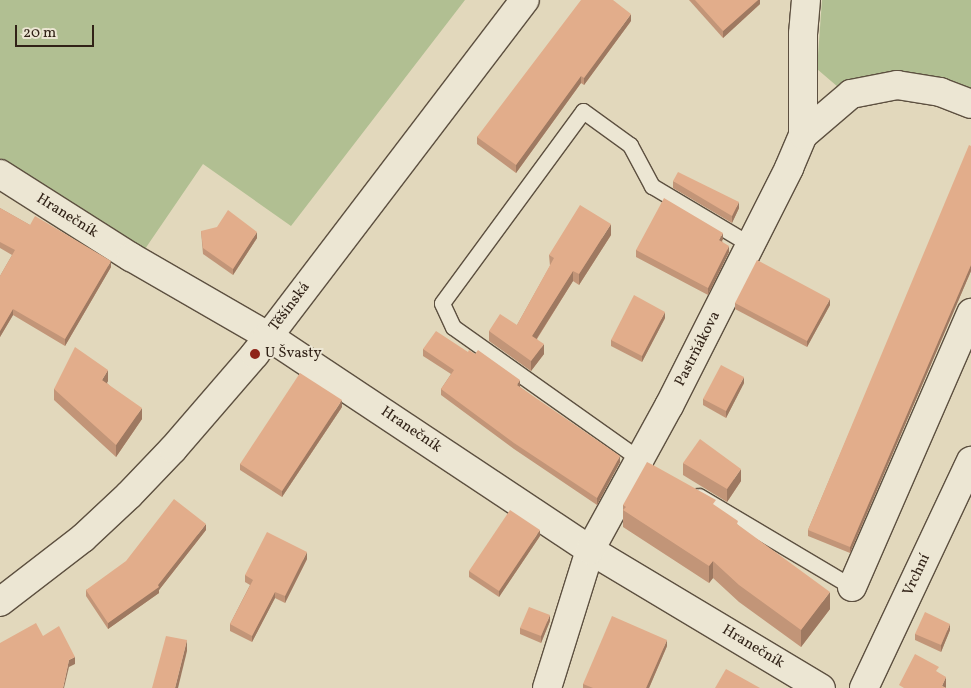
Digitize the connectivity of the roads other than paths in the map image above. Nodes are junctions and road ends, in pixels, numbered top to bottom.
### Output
1 (525, 0) edge
2 (806, 0) edge
3 (971, 104) edge
4 (803, 134) junction
5 (0, 174) edge
6 (751, 245) junction
7 (971, 313) edge
8 (268, 336) junction
9 (971, 461) edge
10 (647, 465) junction
11 (690, 491) edge
12 (590, 550) junction
13 (852, 588) joint
14 (0, 602) edge
15 (547, 688) edge
16 (821, 688) edge
17 (864, 688) edge

1 - 8 street, Těšínská
2 - 4 street, Pastrňákova
3 - 4 street
4 - 6 street, Pastrňákova
5 - 8 street, Hranečník
6 - 10 street, Pastrňákova
6 - 10 lane
7 - 13 street
8 - 12 street, Hranečník
8 - 14 street, Těšínská
9 - 17 street, Vrchní
10 - 12 street, Pastrňákova
11 - 13 lane
12 - 15 street, Pastrňákova
12 - 16 street, Hranečník

